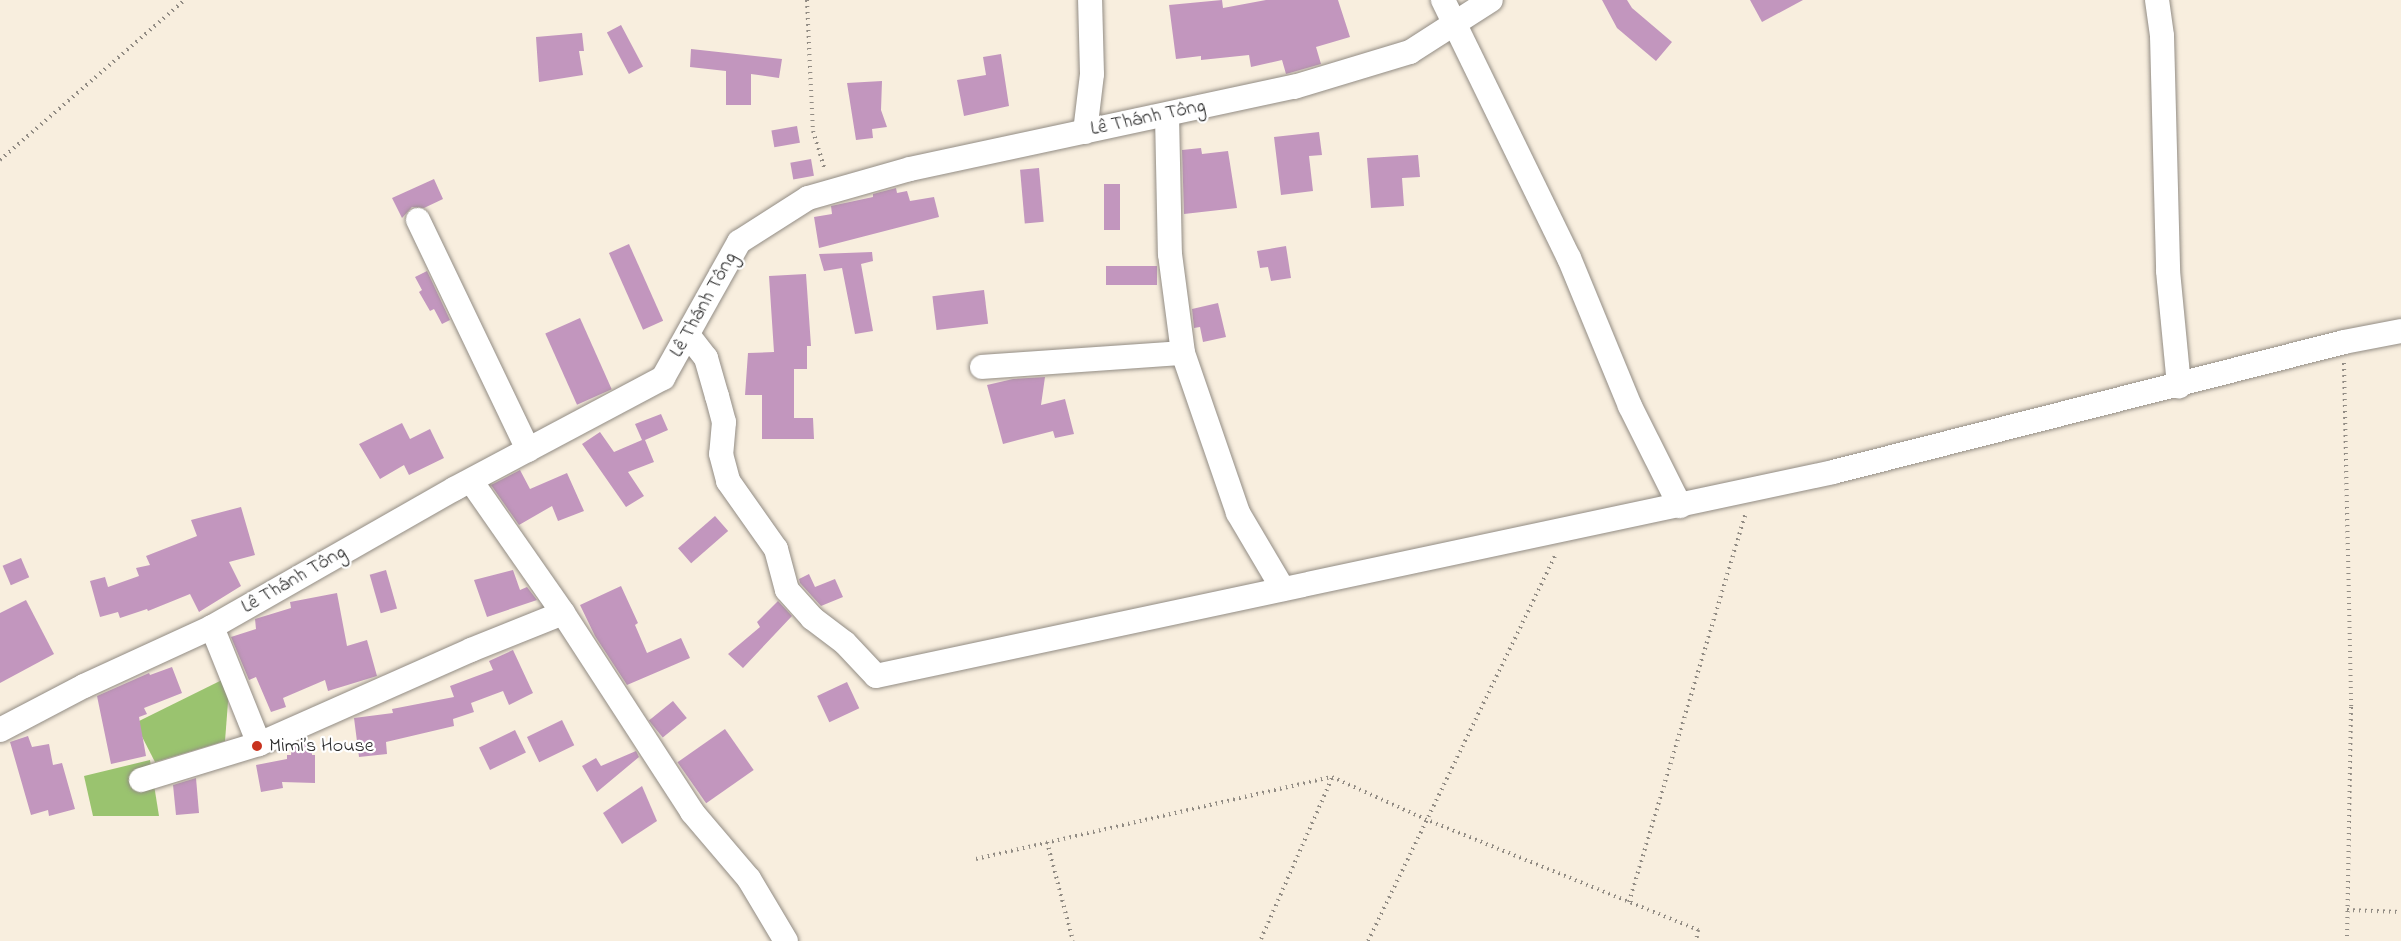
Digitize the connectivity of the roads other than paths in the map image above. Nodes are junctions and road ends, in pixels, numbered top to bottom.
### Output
1 (1090, 0) edge
2 (1443, 0) edge
3 (1491, 0) edge
4 (2157, 0) edge
5 (1453, 25) junction
6 (1167, 115) junction
7 (1085, 132) junction
8 (418, 220) dead end
9 (2401, 331) edge
10 (688, 335) junction
11 (1183, 353) junction
12 (982, 367) dead end
13 (2179, 386) junction
14 (528, 450) junction
15 (471, 480) junction
16 (1680, 506) junction
17 (1282, 589) junction
18 (563, 613) junction
19 (212, 627) junction
20 (0, 730) edge
21 (258, 744) junction
22 (141, 780) dead end
23 (786, 941) edge

1 - 7 street
2 - 5 street
3 - 5 street, Lê Thánh Tông
4 - 13 street
5 - 6 street, Lê Thánh Tông
5 - 16 street
6 - 7 street, Lê Thánh Tông
6 - 11 street
7 - 10 street, Lê Thánh Tông
8 - 14 street
9 - 13 street
10 - 14 street, Lê Thánh Tông
10 - 17 street
11 - 12 street
11 - 17 street
13 - 16 street
14 - 15 street, Lê Thánh Tông
15 - 18 street
15 - 19 street, Lê Thánh Tông
16 - 17 street
18 - 21 street
18 - 23 street
19 - 20 street, Lê Thánh Tông
19 - 21 street
21 - 22 street

